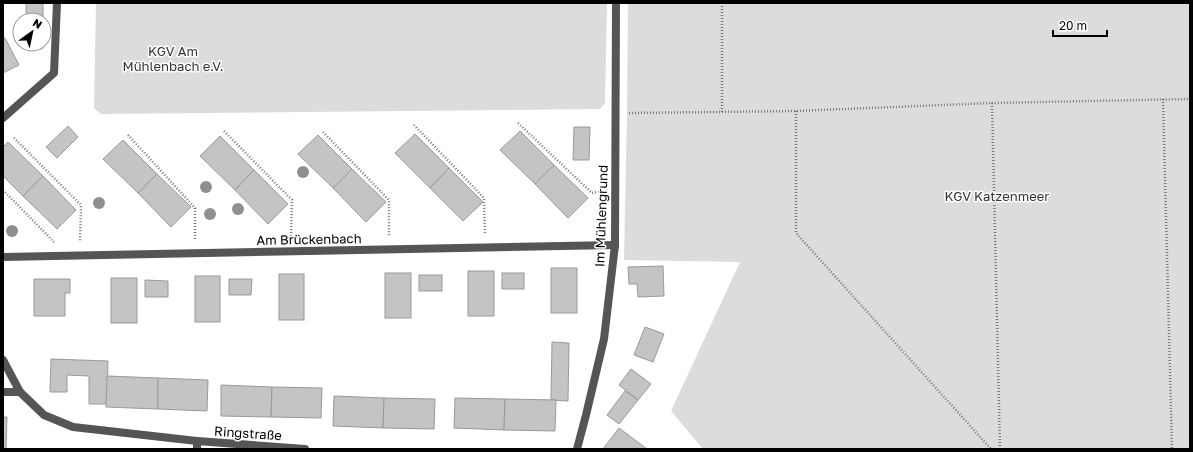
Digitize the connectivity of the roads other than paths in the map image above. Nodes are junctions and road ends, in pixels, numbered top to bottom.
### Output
1 (57, 3) edge
2 (616, 3) edge
3 (3, 118) edge
4 (615, 245) junction
5 (3, 257) edge
6 (3, 360) edge
7 (3, 392) edge
8 (20, 392) junction
9 (197, 445) edge
10 (305, 449) edge
11 (576, 449) edge

1 - 3 street
2 - 4 street, Im Mühlengrund
4 - 5 street, Am Brückenbach
4 - 11 street, Im Mühlengrund
6 - 8 street
7 - 8 street
8 - 9 street
9 - 10 street, Ringstraße

